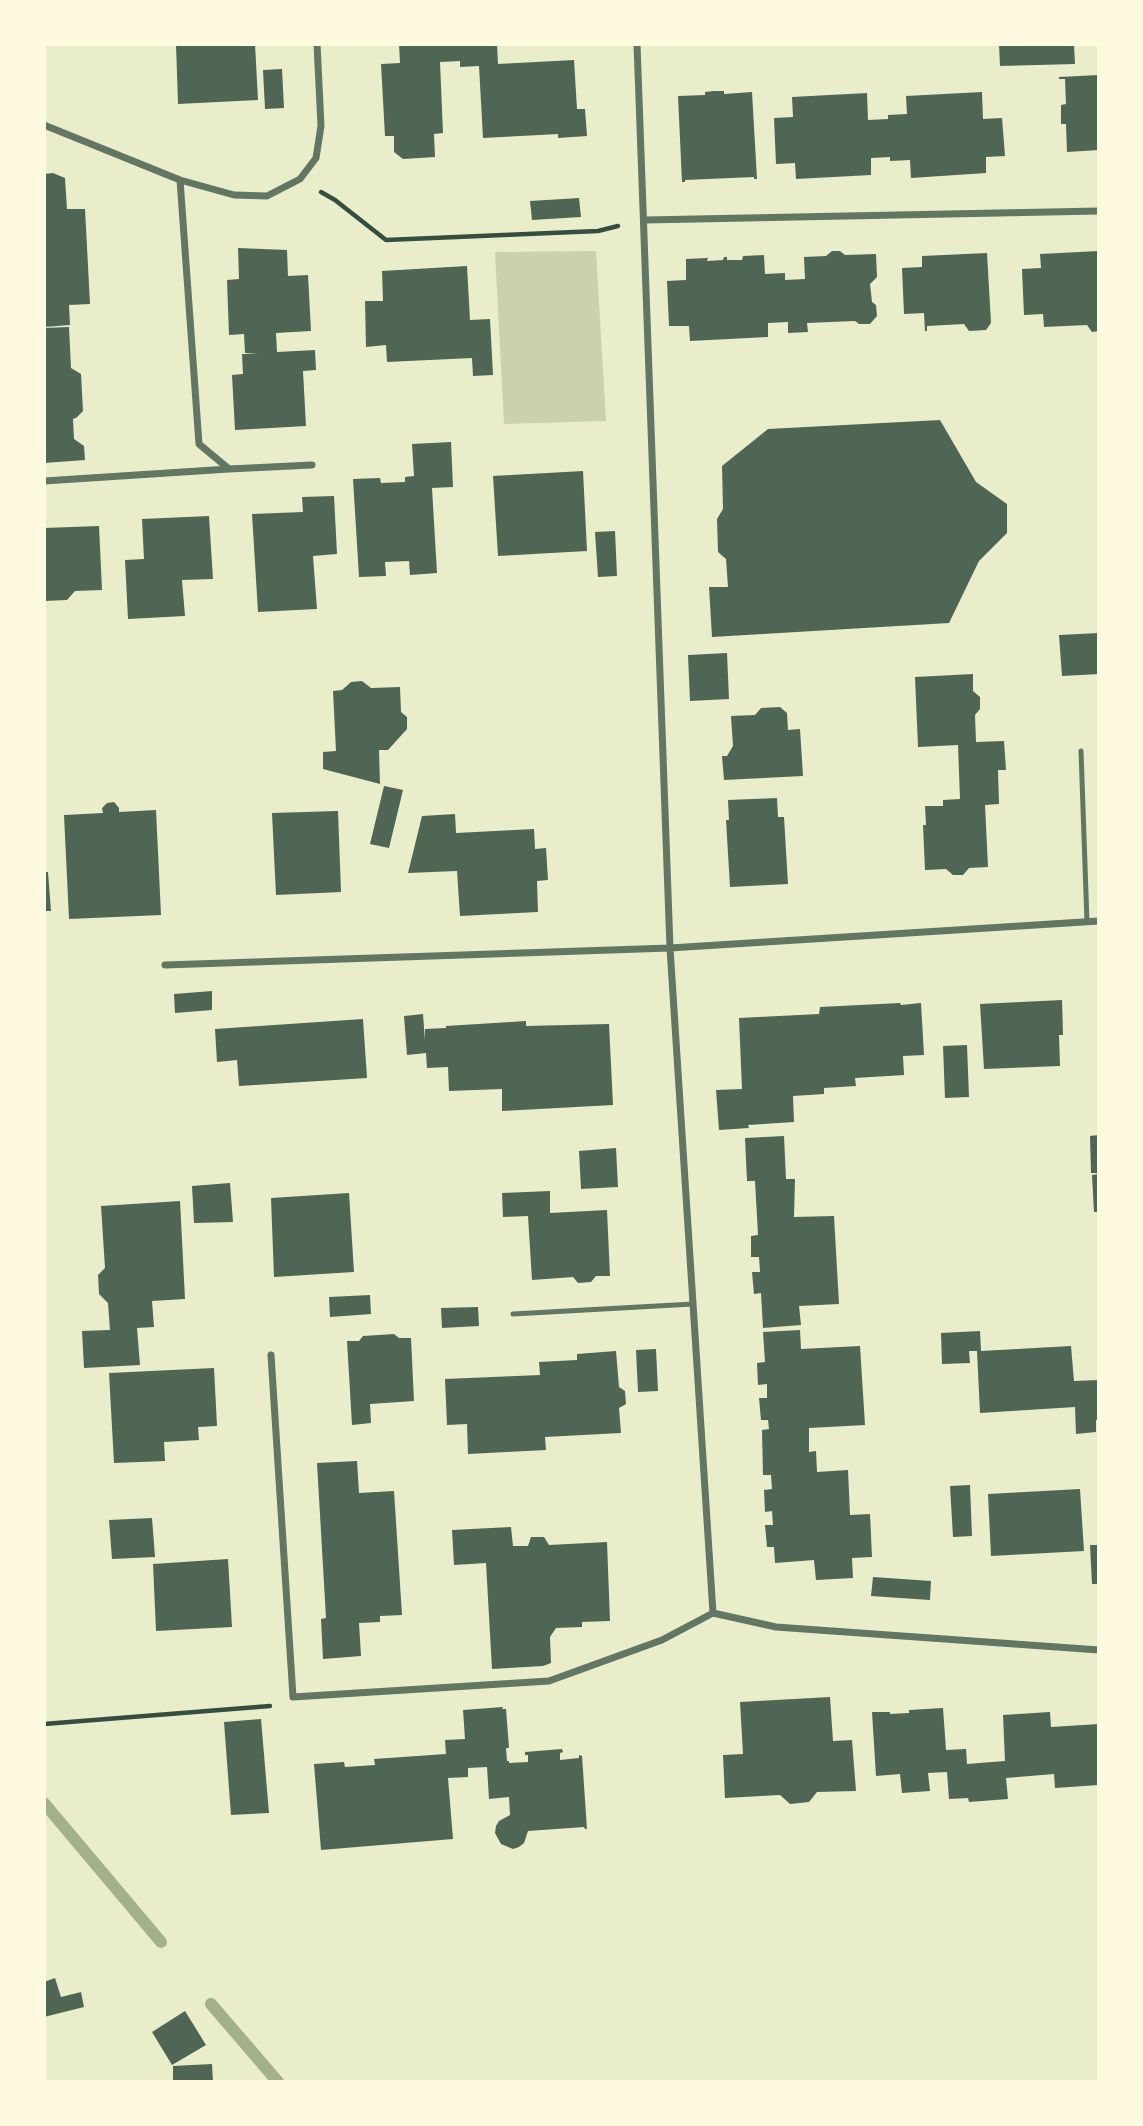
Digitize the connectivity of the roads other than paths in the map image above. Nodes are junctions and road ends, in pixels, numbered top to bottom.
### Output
1 (317, 44) edge
2 (637, 44) edge
3 (44, 125) edge
4 (180, 180) junction
5 (1099, 211) edge
6 (645, 220) junction
7 (312, 465) dead end
8 (229, 469) junction
9 (44, 481) edge
10 (1081, 751) dead end
11 (1099, 921) edge
12 (1087, 922) junction
13 (670, 948) junction
14 (165, 965) dead end
15 (693, 1304) junction
16 (513, 1314) dead end
17 (271, 1355) dead end
18 (713, 1613) junction
19 (1099, 1650) edge

1 - 4 street
2 - 6 street
3 - 4 street
4 - 8 street
5 - 6 street
6 - 13 street
7 - 8 street
8 - 9 street
10 - 12 lane
11 - 12 street
12 - 13 street
13 - 14 street
13 - 15 street
15 - 16 lane
15 - 18 street
17 - 18 street
18 - 19 street

